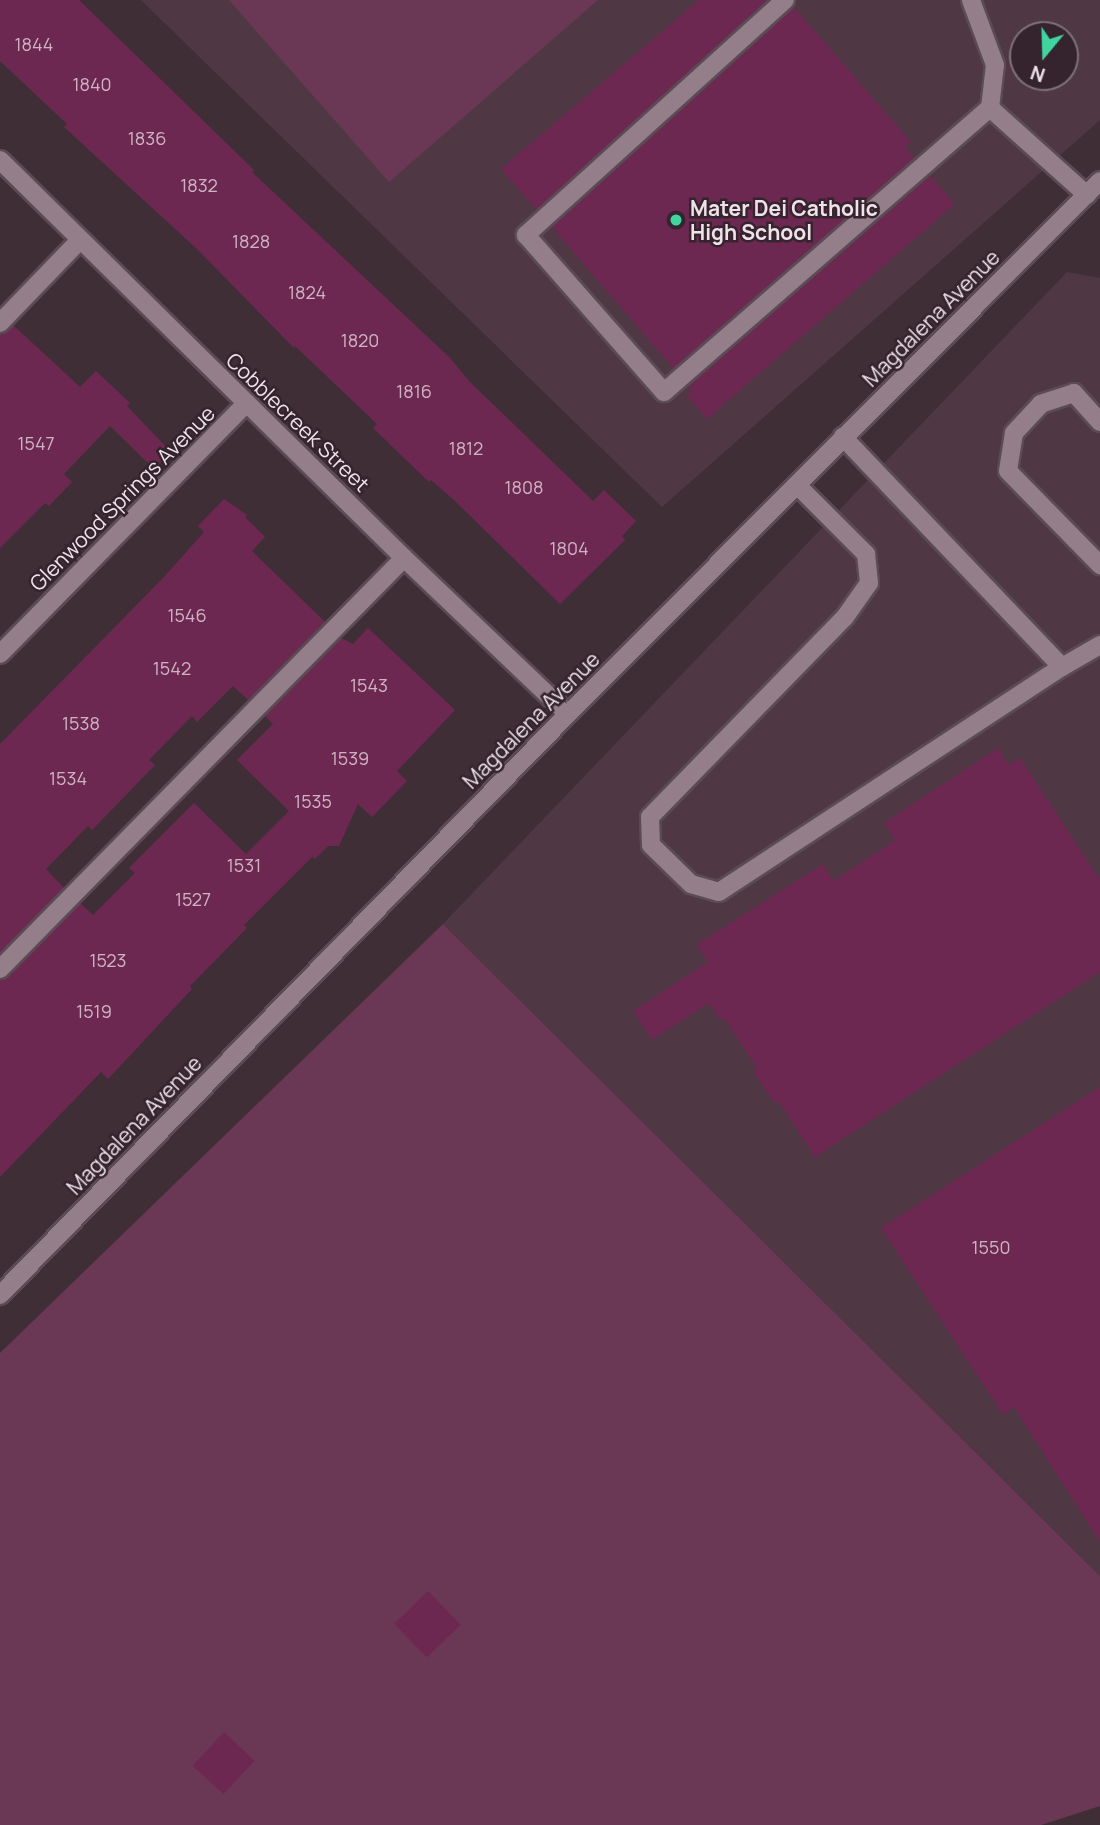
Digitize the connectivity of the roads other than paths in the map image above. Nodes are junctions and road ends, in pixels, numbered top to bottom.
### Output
1 (785, 0) edge
2 (971, 0) edge
3 (990, 108) junction
4 (0, 160) edge
5 (1100, 181) edge
6 (1093, 201) edge
7 (80, 240) junction
8 (0, 323) edge
9 (247, 404) junction
10 (1100, 422) edge
11 (843, 438) junction
12 (797, 485) junction
13 (404, 558) junction
14 (1100, 565) edge
15 (1100, 645) edge
16 (0, 654) edge
17 (1062, 667) junction
18 (568, 713) junction
19 (0, 969) edge
20 (0, 1295) edge

1 - 3 street
2 - 3 street
3 - 6 street
4 - 7 street, Cobblecreek Street
5 - 6 street, Magdalena Avenue
6 - 11 street, Magdalena Avenue
7 - 8 street
7 - 9 street, Cobblecreek Street
9 - 13 street, Cobblecreek Street
9 - 16 street, Glenwood Springs Avenue
10 - 14 street
11 - 12 street, Magdalena Avenue
11 - 17 street
12 - 17 street
12 - 18 street, Magdalena Avenue
13 - 18 street, Cobblecreek Street
13 - 19 street
15 - 17 street
18 - 20 street, Magdalena Avenue

